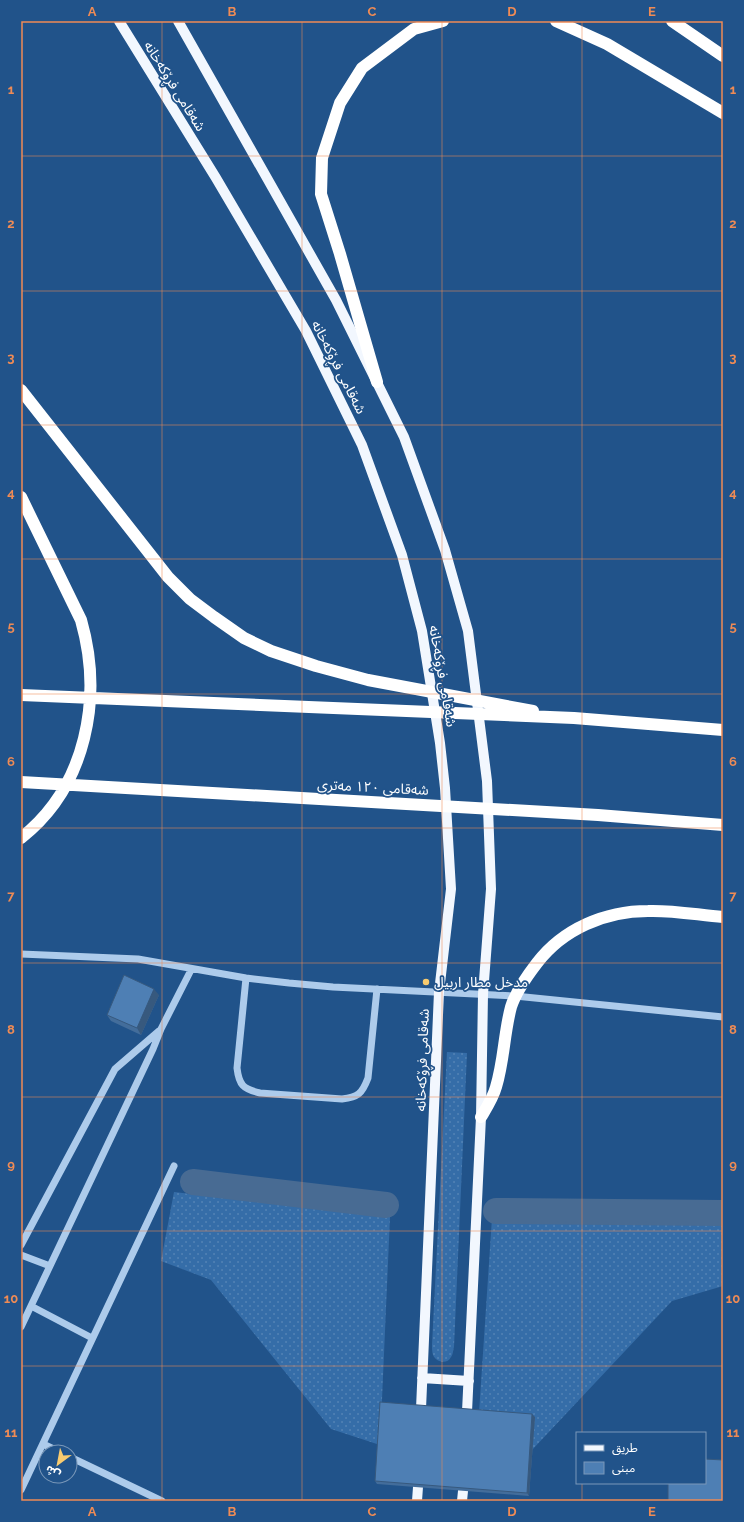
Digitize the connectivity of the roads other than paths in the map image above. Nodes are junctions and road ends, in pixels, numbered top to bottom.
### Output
1 (119, 21) edge
2 (178, 21) edge
3 (443, 21) edge
4 (556, 21) edge
5 (672, 21) edge
6 (723, 56) edge
7 (723, 113) edge
8 (377, 382) junction
9 (21, 390) edge
10 (21, 497) edge
11 (21, 695) edge
12 (574, 718) junction
13 (723, 730) edge
14 (21, 782) edge
15 (723, 825) edge
16 (24, 835) edge
17 (723, 918) edge
18 (21, 954) edge
19 (191, 970) junction
20 (246, 978) junction
21 (377, 989) junction
22 (439, 992) junction
23 (483, 994) junction
24 (515, 996) junction
25 (723, 1016) edge
26 (161, 1029) junction
27 (481, 1117) junction
28 (174, 1166) dead end
29 (21, 1245) edge
30 (21, 1255) edge
31 (50, 1266) junction
32 (31, 1306) junction
33 (21, 1327) edge
34 (92, 1338) junction
35 (422, 1378) junction
36 (469, 1382) junction
37 (421, 1409) edge
38 (467, 1412) edge
39 (43, 1444) edge
40 (38, 1454) edge
41 (78, 1461) edge
42 (418, 1487) edge
43 (21, 1490) edge
44 (162, 1501) edge
45 (417, 1501) edge

1 - 22 main road, شەقامی فڕۆکەخانە
2 - 8 main road, شەقامی فڕۆکەخانە
3 - 8 highway
4 - 7 highway
5 - 6 highway
8 - 23 main road, شەقامی فڕۆکەخانە
9 - 12 highway
10 - 16 highway
11 - 12 highway
12 - 13 highway
14 - 15 highway, شەقامی ١٢٠ مەتری
17 - 24 highway
18 - 19 street
19 - 20 street
19 - 26 street
20 - 21 street
20 - 21 street
21 - 22 street
22 - 23 street
22 - 35 main road, شەقامی فڕۆکەخانە
23 - 24 street
23 - 27 main road, شەقامی فڕۆکەخانە
24 - 25 street
24 - 27 highway
26 - 29 street
26 - 31 street
27 - 36 main road, شەقامی فڕۆکەخانە
28 - 34 street
30 - 31 street
31 - 32 street
32 - 33 street
32 - 34 street
34 - 39 street
35 - 36 main road
35 - 37 main road, شەقامی فڕۆکەخانە
36 - 38 main road, شەقامی فڕۆکەخانە
40 - 43 street
41 - 44 street
42 - 45 main road

